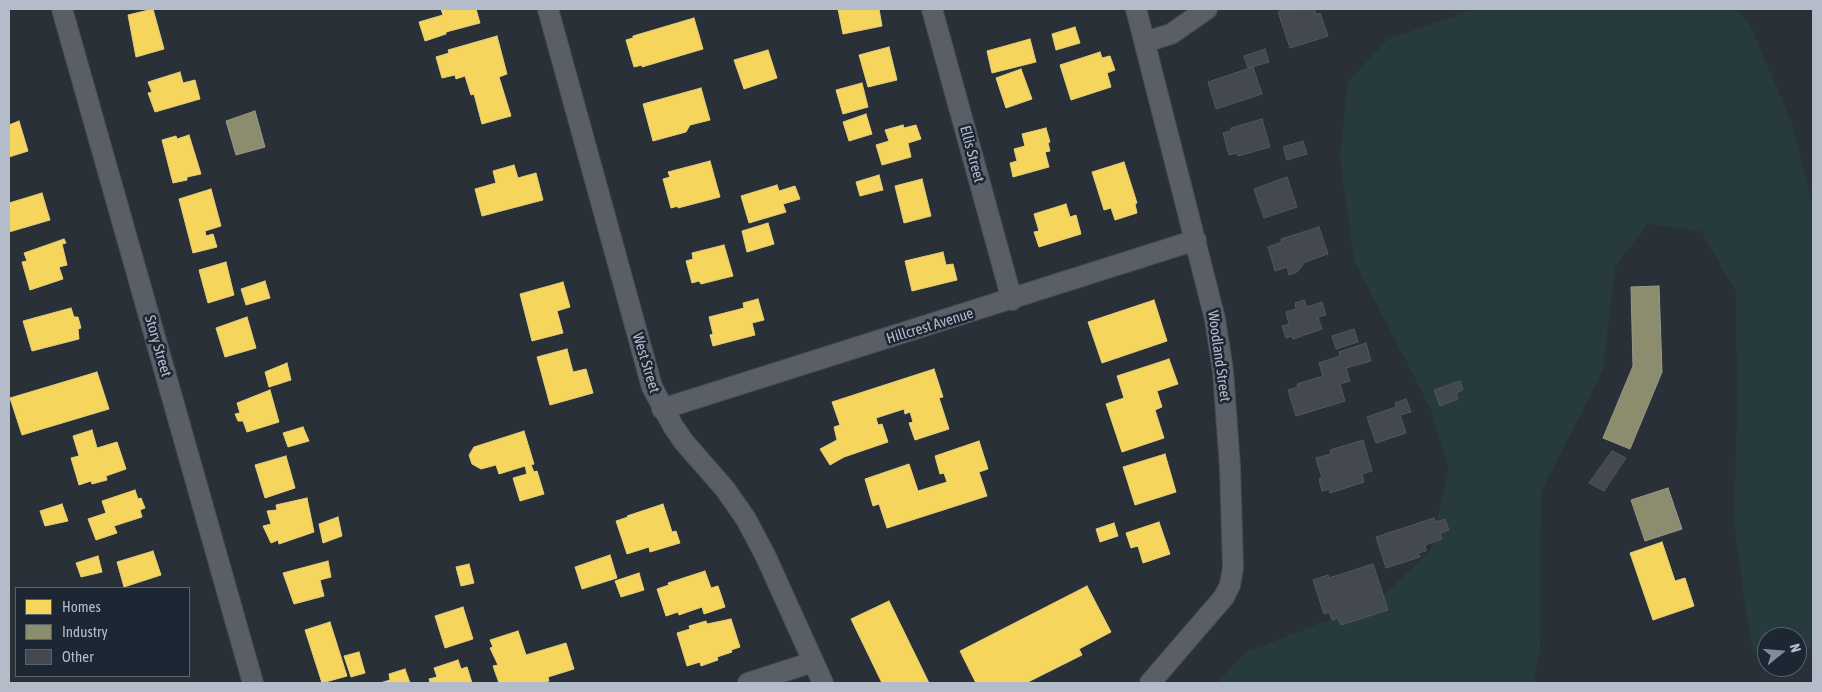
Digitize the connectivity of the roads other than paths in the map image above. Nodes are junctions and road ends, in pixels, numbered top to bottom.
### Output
1 (62, 9) edge
2 (548, 9) edge
3 (932, 9) edge
4 (1136, 9) edge
5 (1207, 9) edge
6 (1145, 42) junction
7 (1196, 240) junction
8 (1012, 300) junction
9 (662, 409) junction
10 (813, 662) junction
11 (253, 683) edge
12 (748, 683) edge
13 (823, 683) edge
14 (1150, 683) edge

1 - 11 street, Story Street
2 - 9 street, West Street
3 - 8 street, Ellis Street
4 - 6 street, Woodland Street
5 - 6 street
6 - 7 street, Woodland Street
7 - 8 street, Hillcrest Avenue
7 - 14 street, Woodland Street
8 - 9 street, Hillcrest Avenue
9 - 10 street, West Street
10 - 12 street
10 - 13 street, West Street

